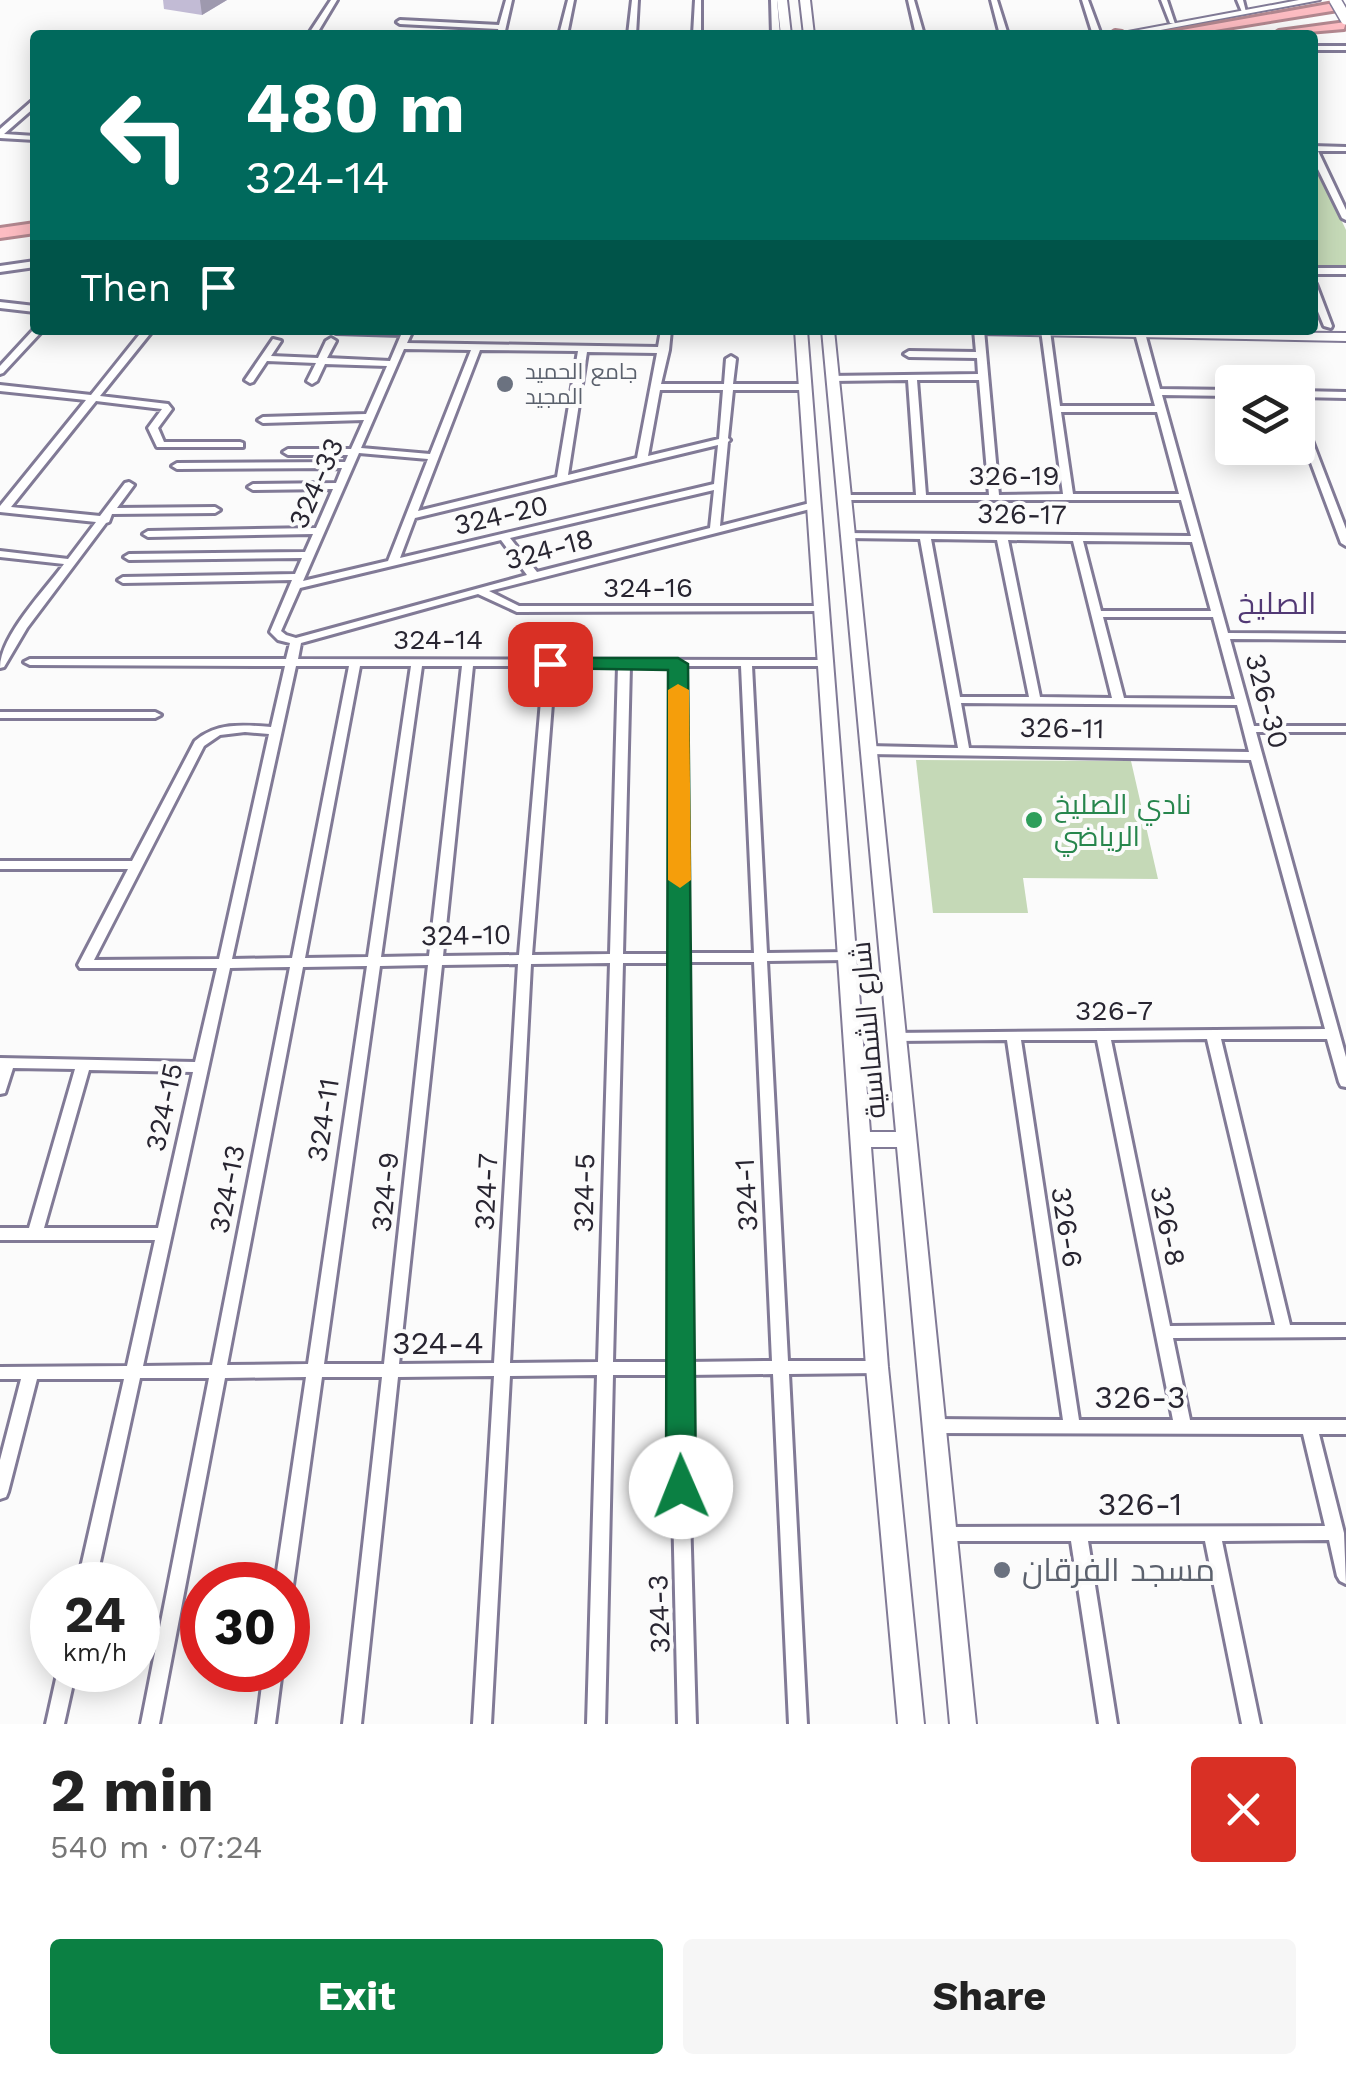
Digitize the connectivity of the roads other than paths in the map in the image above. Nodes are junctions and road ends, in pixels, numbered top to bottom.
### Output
1 (334, 0) edge
2 (510, 0) edge
3 (570, 0) edge
4 (635, 0) edge
5 (698, 0) edge
6 (774, 0) edge
7 (782, 0) edge
8 (794, 0) edge
9 (805, 0) edge
10 (911, 0) edge
11 (994, 0) edge
12 (1085, 0) edge
13 (1164, 0) edge
14 (1314, 0) edge
15 (1242, 6) edge
16 (1341, 10) edge
17 (400, 22) dead end
18 (1173, 24) junction
19 (315, 30) edge
20 (490, 30) edge
21 (501, 30) edge
22 (564, 30) edge
23 (632, 30) edge
24 (697, 30) edge
25 (776, 30) edge
26 (791, 30) edge
27 (808, 30) edge
28 (919, 30) edge
29 (1003, 30) edge
30 (1098, 30) edge
31 (1142, 30) edge
32 (1196, 30) edge
33 (1244, 30) edge
34 (1310, 30) edge
35 (1318, 32) edge
36 (1346, 45) edge
37 (1318, 47) edge
38 (30, 108) edge
39 (0, 135) edge
40 (30, 138) edge
41 (1318, 148) edge
42 (1346, 149) edge
43 (1318, 159) edge
44 (30, 217) edge
45 (1346, 218) edge
46 (0, 221) edge
47 (30, 229) edge
48 (0, 234) edge
49 (30, 265) edge
50 (0, 269) edge
51 (1318, 271) edge
52 (1346, 272) edge
53 (1318, 300) edge
54 (0, 306) edge
55 (30, 308) edge
56 (1318, 326) edge
57 (1328, 326) junction
58 (1346, 326) edge
59 (33, 335) edge
60 (144, 335) edge
61 (406, 335) edge
62 (666, 335) edge
63 (801, 335) edge
64 (828, 335) edge
65 (978, 335) edge
66 (1046, 335) edge
67 (1141, 335) edge
68 (1243, 335) edge
69 (1346, 337) edge
70 (276, 341) dead end
71 (331, 341) dead end
72 (402, 346) junction
73 (477, 347) junction
74 (582, 349) junction
75 (664, 350) junction
76 (909, 354) dead end
77 (980, 355) junction
78 (264, 358) junction
79 (732, 360) dead end
80 (322, 361) junction
81 (394, 364) junction
82 (0, 371) edge
83 (832, 378) junction
84 (912, 378) junction
85 (984, 378) junction
86 (250, 380) dead end
87 (312, 381) dead end
88 (657, 387) junction
89 (806, 387) junction
90 (0, 388) edge
91 (728, 388) junction
92 (1156, 392) junction
93 (1215, 393) edge
94 (1315, 394) edge
95 (1346, 394) edge
96 (94, 398) junction
97 (1160, 408) junction
98 (1056, 409) junction
99 (370, 417) junction
100 (263, 420) dead end
101 (725, 440) junction
102 (240, 445) dead end
103 (355, 451) junction
104 (288, 452) dead end
105 (434, 456) junction
106 (642, 460) junction
107 (1315, 462) edge
108 (349, 464) junction
109 (177, 466) dead end
110 (562, 478) junction
111 (129, 485) dead end
112 (339, 486) junction
113 (718, 486) junction
114 (253, 487) dead end
115 (1184, 496) junction
116 (994, 497) junction
117 (1068, 497) junction
118 (844, 498) junction
119 (922, 498) junction
120 (814, 505) junction
121 (2, 509) edge
122 (215, 510) dead end
123 (108, 515) junction
124 (410, 516) junction
125 (715, 528) junction
126 (320, 530) junction
127 (148, 534) dead end
128 (848, 535) junction
129 (924, 536) junction
130 (1002, 536) junction
131 (504, 537) junction
132 (1078, 537) junction
133 (1196, 538) junction
134 (1346, 543) edge
135 (0, 554) edge
136 (309, 555) junction
137 (129, 557) dead end
138 (71, 562) junction
139 (392, 564) junction
140 (819, 566) junction
141 (850, 567) junction
142 (534, 576) junction
143 (124, 580) dead end
144 (297, 582) junction
145 (480, 590) junction
146 (822, 609) junction
147 (1097, 614) junction
148 (1217, 614) junction
149 (1223, 636) junction
150 (1346, 637) edge
151 (296, 641) junction
152 (30, 662) dead end
153 (826, 663) junction
154 (355, 664) junction
155 (416, 664) junction
156 (468, 664) junction
157 (550, 664) junction
158 (624, 664) junction
159 (678, 664) junction
160 (746, 664) junction
161 (0, 665) edge
162 (291, 665) junction
163 (954, 700) junction
164 (1035, 701) junction
165 (1119, 702) junction
166 (1241, 702) junction
167 (0, 715) edge
168 (155, 715) dead end
169 (1248, 729) junction
170 (1346, 729) edge
171 (276, 731) junction
172 (868, 750) junction
173 (964, 751) junction
174 (1256, 756) junction
175 (137, 864) junction
176 (0, 865) edge
177 (847, 956) junction
178 (760, 957) junction
179 (615, 958) junction
180 (680, 958) junction
181 (525, 960) junction
182 (434, 961) junction
183 (297, 962) junction
184 (374, 962) junction
185 (224, 964) junction
186 (1213, 1034) junction
187 (1332, 1034) junction
188 (1103, 1035) junction
189 (896, 1036) junction
190 (1013, 1036) junction
191 (4, 1064) edge
192 (83, 1066) junction
193 (201, 1067) junction
194 (1346, 1082) edge
195 (0, 1088) edge
196 (906, 1139) junction
197 (861, 1140) junction
198 (0, 1234) edge
199 (36, 1234) junction
200 (164, 1234) junction
201 (1346, 1331) edge
202 (1164, 1332) junction
203 (1284, 1332) junction
204 (877, 1367) junction
205 (678, 1368) junction
206 (779, 1368) junction
207 (605, 1369) junction
208 (501, 1370) junction
209 (312, 1371) junction
210 (392, 1371) junction
211 (134, 1372) junction
212 (216, 1372) junction
213 (0, 1373) edge
214 (30, 1373) junction
215 (934, 1426) junction
216 (1072, 1426) junction
217 (1184, 1427) junction
218 (1309, 1427) junction
219 (1346, 1427) edge
220 (0, 1492) edge
221 (944, 1534) junction
222 (1078, 1534) junction
223 (1212, 1534) junction
224 (1336, 1534) junction
225 (91, 1562) edge
226 (287, 1562) edge
227 (1346, 1576) edge
228 (62, 1692) edge
229 (270, 1692) edge
230 (55, 1724) edge
231 (150, 1724) edge
232 (266, 1724) edge
233 (352, 1724) edge
234 (482, 1724) edge
235 (596, 1724) edge
236 (687, 1724) edge
237 (798, 1724) edge
238 (911, 1724) edge
239 (963, 1724) edge
240 (1108, 1724) edge
241 (1251, 1724) edge

1 - 19 street
2 - 21 street
3 - 22 street
4 - 23 street
5 - 24 street
6 - 25 street
7 - 26 street
8 - 26 street
9 - 27 street
10 - 28 street
11 - 29 street
12 - 30 street
13 - 18 street
14 - 15 street
15 - 18 street
16 - 32 highway
16 - 33 highway
16 - 34 highway
17 - 20 street
18 - 31 street
35 - 36 highway
36 - 37 street
38 - 39 street
39 - 40 street
41 - 42 street
43 - 45 street
44 - 46 highway
47 - 48 highway
49 - 50 street
51 - 52 street
53 - 57 street
54 - 55 street
56 - 57 street
57 - 58 street
59 - 82 street
60 - 96 street
61 - 72 street, 324-33
62 - 75 street
63 - 89 street, شارع الشماسية
64 - 83 street, شارع الشماسية
65 - 77 street
66 - 98 street
67 - 92 street, 326-30
68 - 69 street
70 - 78 street
71 - 80 street
72 - 73 street
72 - 81 street, 324-33
73 - 74 street
73 - 105 street
74 - 75 street
74 - 110 street
75 - 88 street
76 - 77 street
77 - 85 street
78 - 80 street
78 - 86 street
79 - 91 street
80 - 81 street
80 - 87 street
81 - 99 street, 324-33
83 - 84 street
83 - 118 street, شارع الشماسية
84 - 85 street
84 - 119 street
85 - 116 street
88 - 91 street
88 - 106 street
89 - 91 street
89 - 120 street, شارع الشماسية
90 - 96 street
91 - 101 street
92 - 93 street
92 - 97 street, 326-30
94 - 95 street
96 - 102 street
96 - 121 street
97 - 98 street
97 - 115 street, 326-30
98 - 117 street
99 - 100 street
99 - 103 street, 324-33
101 - 106 street
101 - 113 street
103 - 104 street
103 - 105 street
103 - 108 street, 324-33
105 - 124 street
106 - 110 street
107 - 134 street
108 - 109 street
108 - 112 street, 324-33
110 - 124 street
111 - 123 street
112 - 114 street
112 - 126 street, 324-33
113 - 125 street
113 - 131 street, 324-20
115 - 117 street, 326-19
115 - 133 street, 326-30
116 - 117 street, 326-19
116 - 119 street, 326-19
118 - 119 street, 326-19
118 - 128 street, شارع الشماسية
120 - 125 street, 324-18
120 - 140 street, شارع الشماسية
121 - 123 street
122 - 123 street
123 - 138 street
124 - 139 street
125 - 142 street, 324-18
126 - 127 street
126 - 136 street, 324-33
128 - 129 street, 326-17
128 - 141 street, شارع الشماسية
129 - 130 street, 326-17
129 - 163 street
130 - 132 street, 326-17
130 - 164 street
131 - 139 street, 324-20
131 - 142 street
132 - 133 street, 326-17
132 - 147 street
133 - 148 street, 326-30
135 - 138 street
136 - 137 street
136 - 144 street, 324-33
138 - 161 street
139 - 144 street, 324-20
140 - 141 street
140 - 146 street, شارع الشماسية
141 - 172 street, شارع الشماسية
142 - 145 street, 324-18
143 - 144 street, 324-20
144 - 151 street, 324-33
145 - 146 street, 324-16
145 - 151 street, 324-18
146 - 153 street, شارع الشماسية
147 - 148 street
147 - 165 street
148 - 149 street, 326-30
149 - 150 street
149 - 166 street, 326-30
151 - 162 street, 324-15
152 - 162 street, 324-14
153 - 160 street, 324-14
153 - 177 street, شارع الشماسية
154 - 155 street, 324-14
154 - 162 street, 324-14
154 - 183 street, 324-13
155 - 156 street, 324-14
155 - 184 street, 324-11
156 - 157 street, 324-14
156 - 182 street, 324-9
157 - 158 street, 324-14
157 - 181 street, 324-7
158 - 159 street, 324-14
158 - 179 street, 324-5
159 - 160 street, 324-14
159 - 180 street, 324-3
160 - 178 street, 324-1
162 - 171 street, 324-15
163 - 164 street
163 - 173 street
164 - 165 street
165 - 166 street
166 - 169 street, 326-30
167 - 168 street
169 - 170 street
169 - 174 street, 326-30
171 - 175 street
171 - 185 street, 324-15
172 - 173 street, 326-11
172 - 189 street, شارع الشماسية
173 - 174 street, 326-11
174 - 187 street, 326-30
175 - 176 street
175 - 185 street, 324-10
177 - 178 street, 324-10
177 - 197 street, شارع الشماسية
178 - 180 street, 324-10
178 - 206 street, 324-1
179 - 180 street, 324-10
179 - 181 street, 324-10
179 - 207 street, 324-5
180 - 205 street, 324-3
181 - 182 street, 324-10
181 - 208 street, 324-7
182 - 184 street, 324-10
182 - 210 street, 324-9
183 - 184 street, 324-10
183 - 185 street, 324-10
183 - 212 street, 324-13
184 - 209 street, 324-11
185 - 193 street, 324-15
186 - 187 street, 326-7
186 - 188 street, 326-7
186 - 203 street
187 - 194 street, 326-30
188 - 190 street, 326-7
188 - 202 street, 326-8
189 - 190 street, 326-7
189 - 196 street, شارع الشماسية
190 - 216 street, 326-6
191 - 192 street
191 - 195 street
192 - 193 street
192 - 199 street
193 - 200 street, 324-15
196 - 197 street
196 - 215 street, شارع الشماسية
197 - 204 street, شارع الشماسية
198 - 199 street
199 - 200 street
200 - 211 street, 324-15
201 - 203 street
202 - 203 street
202 - 217 street, 326-8
204 - 206 street, 324-4
204 - 238 street, شارع الشماسية
205 - 206 street, 324-4
205 - 207 street, 324-4
205 - 236 street, 324-3
206 - 237 street, 324-1
207 - 208 street, 324-4
207 - 235 street, 324-5
208 - 210 street, 324-4
208 - 234 street, 324-7
209 - 210 street, 324-4
209 - 212 street, 324-4
209 - 226 street, 324-11
210 - 233 street, 324-9
211 - 212 street, 324-4
211 - 214 street, 324-4
211 - 225 street, 324-15
212 - 231 street, 324-13
213 - 214 street, 324-4
214 - 220 street
215 - 216 street, 326-3
215 - 221 street, شارع الشماسية
216 - 217 street, 326-3
217 - 218 street, 326-3
218 - 219 street, 326-3
218 - 224 street
221 - 222 street, 326-1
221 - 239 street, شارع الشماسية
222 - 223 street, 326-1
222 - 240 street
223 - 224 street, 326-1
223 - 241 street
224 - 227 street
228 - 230 street
229 - 232 street

